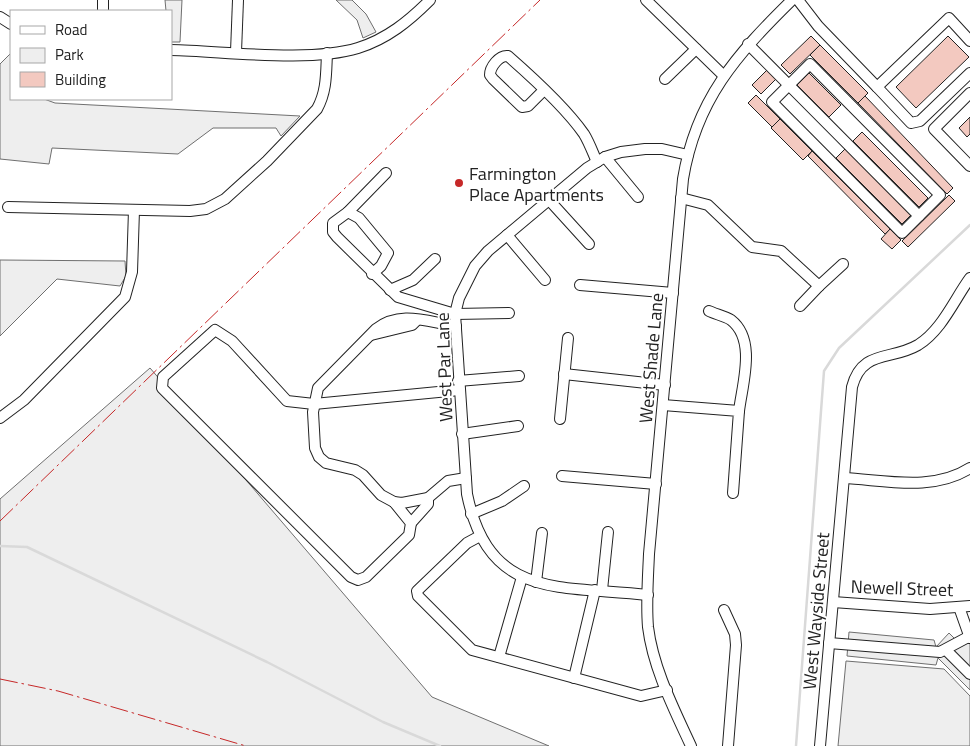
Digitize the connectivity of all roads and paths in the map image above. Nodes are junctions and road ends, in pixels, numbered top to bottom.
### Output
1 (238, 0) edge
2 (430, 0) edge
3 (646, 0) edge
4 (792, 0) edge
5 (798, 0) edge
6 (970, 41) edge
7 (748, 44) junction
8 (696, 49) junction
9 (172, 50) edge
10 (236, 52) junction
11 (327, 53) junction
12 (970, 73) edge
13 (723, 75) junction
14 (665, 79) dead end
15 (789, 85) junction
16 (877, 87) junction
17 (543, 91) junction
18 (970, 93) edge
19 (688, 155) junction
20 (601, 159) junction
21 (970, 166) edge
22 (386, 173) dead end
23 (638, 197) dead end
24 (681, 198) junction
25 (549, 200) junction
26 (8, 207) dead end
27 (134, 210) junction
28 (348, 212) junction
29 (919, 216) junction
30 (507, 235) junction
31 (589, 244) dead end
32 (435, 259) dead end
33 (843, 264) dead end
34 (372, 274) junction
35 (970, 278) edge
36 (545, 280) dead end
37 (580, 285) dead end
38 (819, 286) junction
39 (390, 290) junction
40 (673, 293) junction
41 (800, 306) dead end
42 (708, 311) dead end
43 (509, 313) dead end
44 (456, 314) junction
45 (456, 326) junction
46 (568, 338) dead end
47 (564, 374) junction
48 (519, 376) dead end
49 (665, 385) junction
50 (459, 386) junction
51 (314, 404) junction
52 (663, 405) junction
53 (739, 411) junction
54 (0, 418) edge
55 (560, 419) dead end
56 (518, 426) dead end
57 (462, 434) junction
58 (970, 468) edge
59 (562, 476) dead end
60 (466, 478) junction
61 (844, 478) junction
62 (656, 484) junction
63 (524, 486) dead end
64 (733, 493) dead end
65 (428, 498) junction
66 (394, 502) junction
67 (471, 514) junction
68 (411, 523) junction
69 (608, 532) dead end
70 (542, 533) dead end
71 (480, 536) junction
72 (522, 577) junction
73 (536, 582) junction
74 (598, 590) junction
75 (648, 595) junction
76 (833, 602) junction
77 (970, 606) edge
78 (959, 607) junction
79 (724, 610) dead end
80 (969, 637) edge
81 (829, 643) junction
82 (946, 650) junction
83 (498, 658) junction
84 (970, 674) edge
85 (574, 678) junction
86 (668, 690) junction
87 (690, 746) edge
88 (728, 746) edge
89 (820, 746) edge

1 - 10 street
2 - 11 street
3 - 8 street
4 - 7 street, West Shade Lane
5 - 16 street
6 - 16 street
7 - 13 street, West Shade Lane
7 - 15 street
8 - 13 street
8 - 14 street
9 - 10 street
10 - 11 street
11 - 27 street
12 - 16 street
13 - 19 street, West Shade Lane
15 - 29 street
15 - 29 street
15 - 29 street
17 - 17 street
17 - 20 street
18 - 21 street
19 - 20 street, West Par Lane
19 - 24 street, West Shade Lane
20 - 23 street
20 - 25 street, West Par Lane
22 - 28 street
24 - 38 street
24 - 40 street, West Shade Lane
25 - 30 street, West Par Lane
25 - 31 street
26 - 27 street
27 - 54 street
28 - 34 street
28 - 34 street
30 - 36 street
30 - 44 street, West Par Lane
32 - 39 street
33 - 38 street
34 - 39 street
35 - 61 street, West Wayside Street
37 - 40 street
38 - 41 street
39 - 44 street
40 - 49 street, West Shade Lane
42 - 53 street
43 - 44 street
44 - 45 street, West Par Lane
45 - 50 street, West Par Lane
45 - 51 street
46 - 47 street
47 - 49 street
47 - 55 street
48 - 50 street
49 - 52 street, West Shade Lane
50 - 51 street
50 - 57 street, West Par Lane
51 - 66 street
51 - 68 street
52 - 53 street
52 - 62 street, West Shade Lane
53 - 64 street
56 - 57 street
57 - 60 street, West Par Lane
58 - 61 street
59 - 62 street
60 - 65 street
60 - 67 street, West Par Lane
61 - 76 street, West Wayside Street
62 - 75 street, West Shade Lane
63 - 67 street
65 - 66 street
65 - 68 street
66 - 68 street
67 - 71 street, West Par Lane
69 - 74 street
70 - 73 street
71 - 72 street, West Par Lane
71 - 83 street
72 - 73 street, West Par Lane
72 - 83 street
73 - 74 street, West Par Lane
74 - 75 street, West Par Lane
74 - 85 street
75 - 86 street, West Shade Lane
76 - 78 street, Newell Street
76 - 81 street, West Wayside Street
77 - 78 street, Newell Street
78 - 80 street
79 - 88 street
80 - 82 street
81 - 82 street
81 - 89 street, West Wayside Street
82 - 84 street
83 - 85 street
85 - 86 street
86 - 87 street, West Shade Lane

